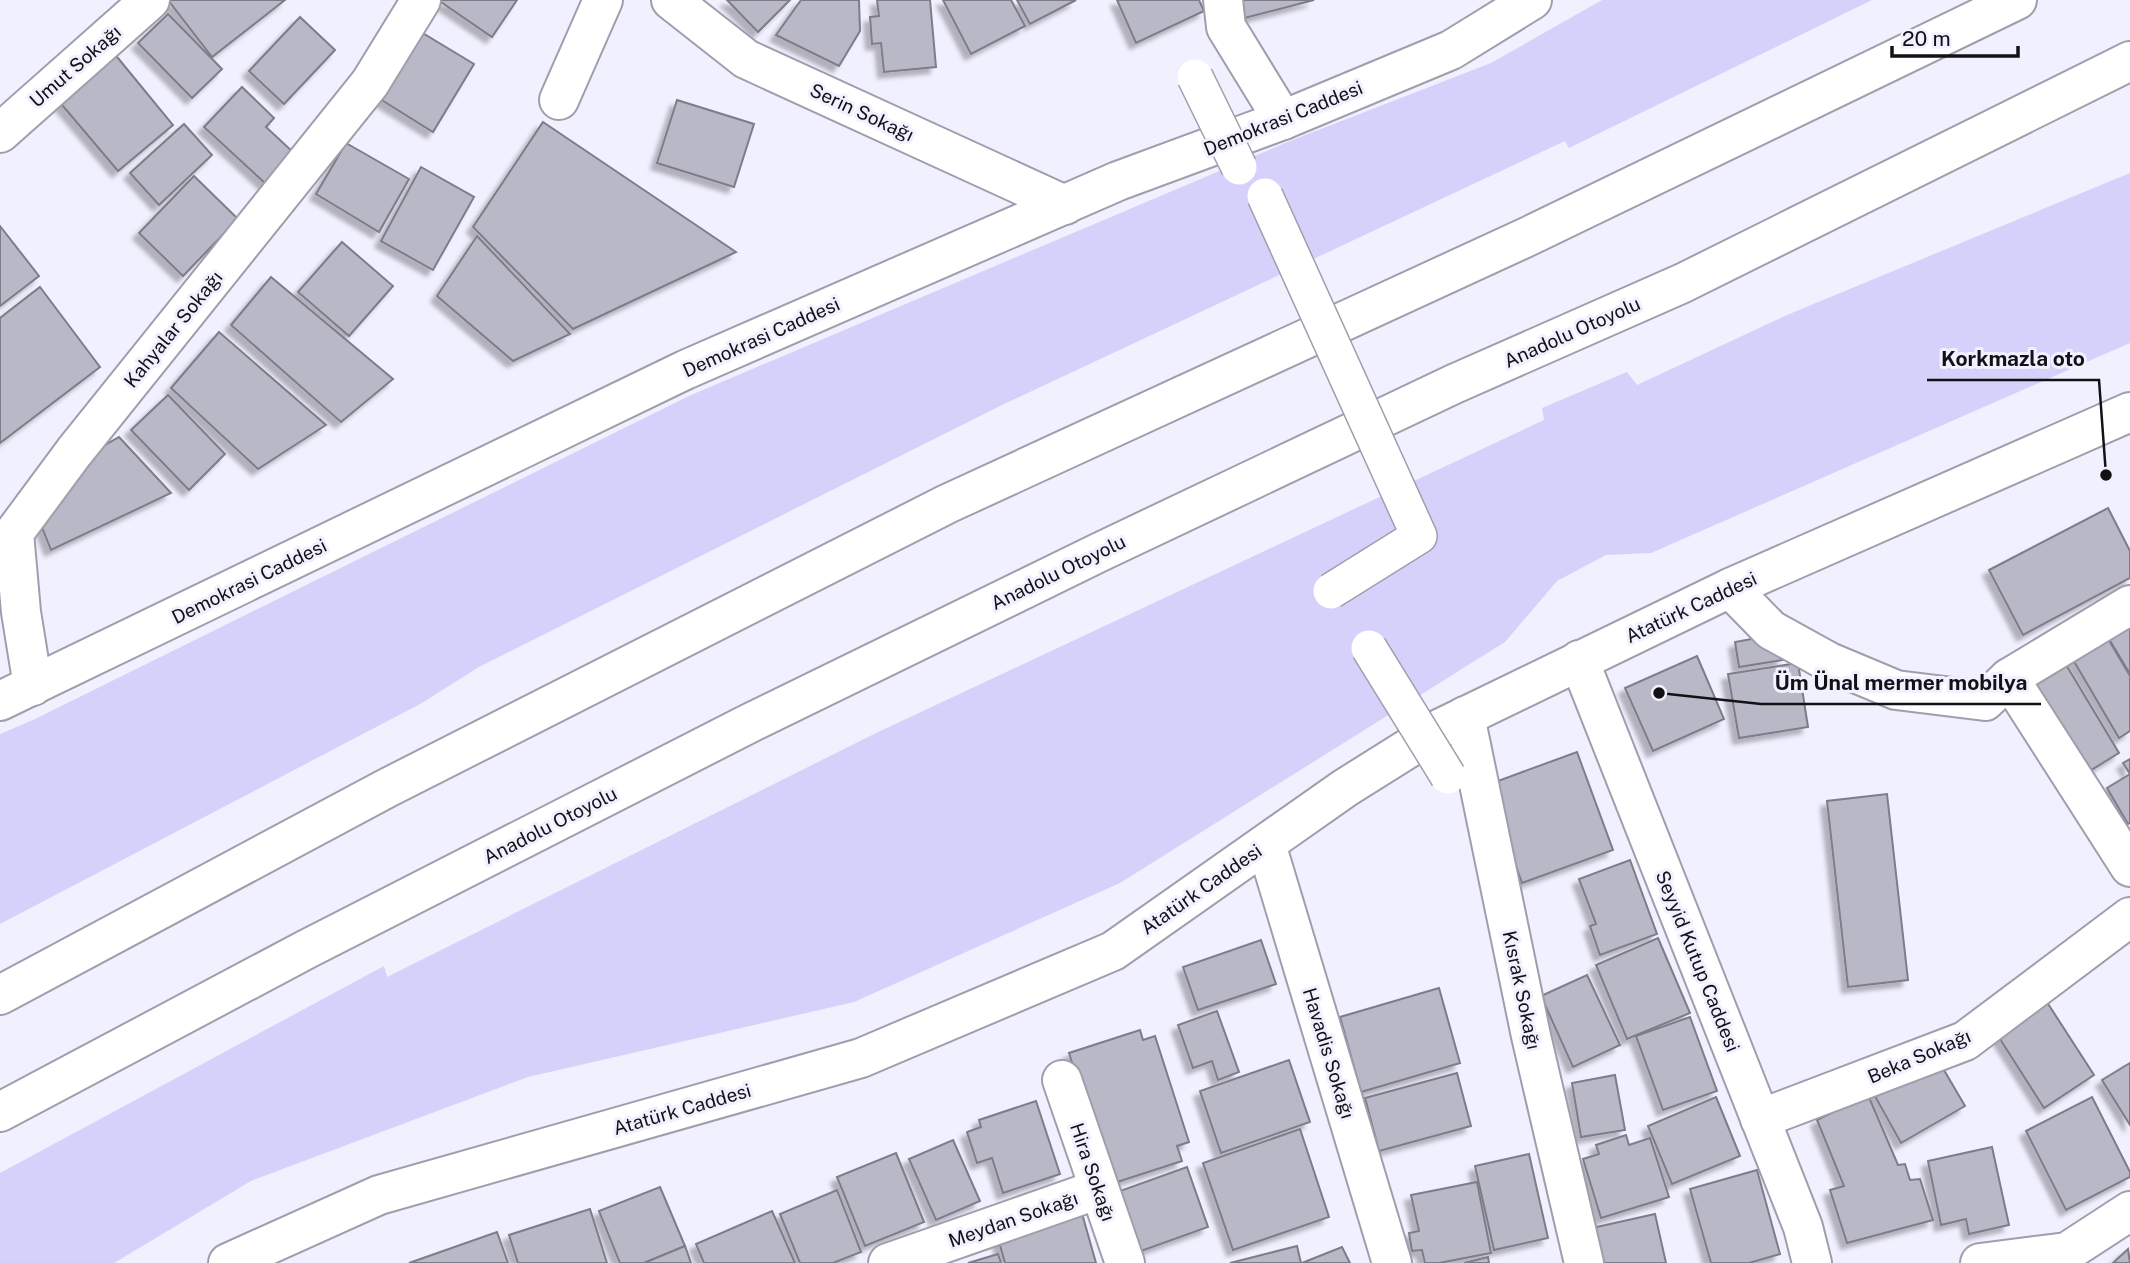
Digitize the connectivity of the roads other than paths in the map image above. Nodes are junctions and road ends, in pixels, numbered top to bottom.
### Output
1 (150, 0) edge
2 (421, 0) edge
3 (603, 0) edge
4 (671, 0) edge
5 (1223, 0) edge
6 (1532, 0) edge
7 (2017, 0) edge
8 (2130, 61) edge
9 (1195, 77) dead end
10 (559, 100) dead end
11 (1283, 121) junction
12 (0, 132) edge
13 (1239, 167) dead end
14 (1265, 197) dead end
15 (1065, 205) junction
16 (2130, 412) edge
17 (1730, 588) junction
18 (1331, 591) dead end
19 (2130, 605) edge
20 (1368, 648) dead end
21 (1579, 660) junction
22 (2009, 678) junction
23 (17, 694) edge
24 (1465, 716) junction
25 (1448, 776) dead end
26 (1266, 844) junction
27 (2130, 867) edge
28 (2130, 917) edge
29 (0, 995) edge
30 (1062, 1080) dead end
31 (0, 1112) edge
32 (1760, 1119) junction
33 (1099, 1189) junction
34 (2130, 1211) edge
35 (228, 1263) edge
36 (888, 1263) edge
37 (1125, 1263) edge
38 (1392, 1263) edge
39 (1584, 1263) edge
40 (1812, 1263) edge
41 (1980, 1263) edge

1 - 12 main road, Umut Sokağı
2 - 23 main road, Kahyalar Sokağı
3 - 10 main road
4 - 15 main road, Serin Sokağı
5 - 11 main road
6 - 11 main road, Demokrasi Caddesi
7 - 29 main road
8 - 31 main road, Anadolu Otoyolu
9 - 13 street, bridge
11 - 15 main road, Demokrasi Caddesi
14 - 18 street, bridge
15 - 23 main road, Demokrasi Caddesi
16 - 17 main road, Atatürk Caddesi
17 - 21 main road, Atatürk Caddesi
17 - 22 main road
19 - 22 main road
20 - 25 street, bridge
21 - 24 main road, Atatürk Caddesi
21 - 32 main road, Seyyid Kutup Caddesi
22 - 27 main road
24 - 26 main road, Atatürk Caddesi
24 - 39 main road, Kısrak Sokağı
26 - 35 main road, Atatürk Caddesi
26 - 38 main road, Havadis Sokağı
28 - 32 main road, Beka Sokağı
30 - 33 main road, Hira Sokağı
32 - 40 main road, Seyyid Kutup Caddesi
33 - 36 main road, Meydan Sokağı
33 - 37 main road, Hira Sokağı
34 - 41 main road

